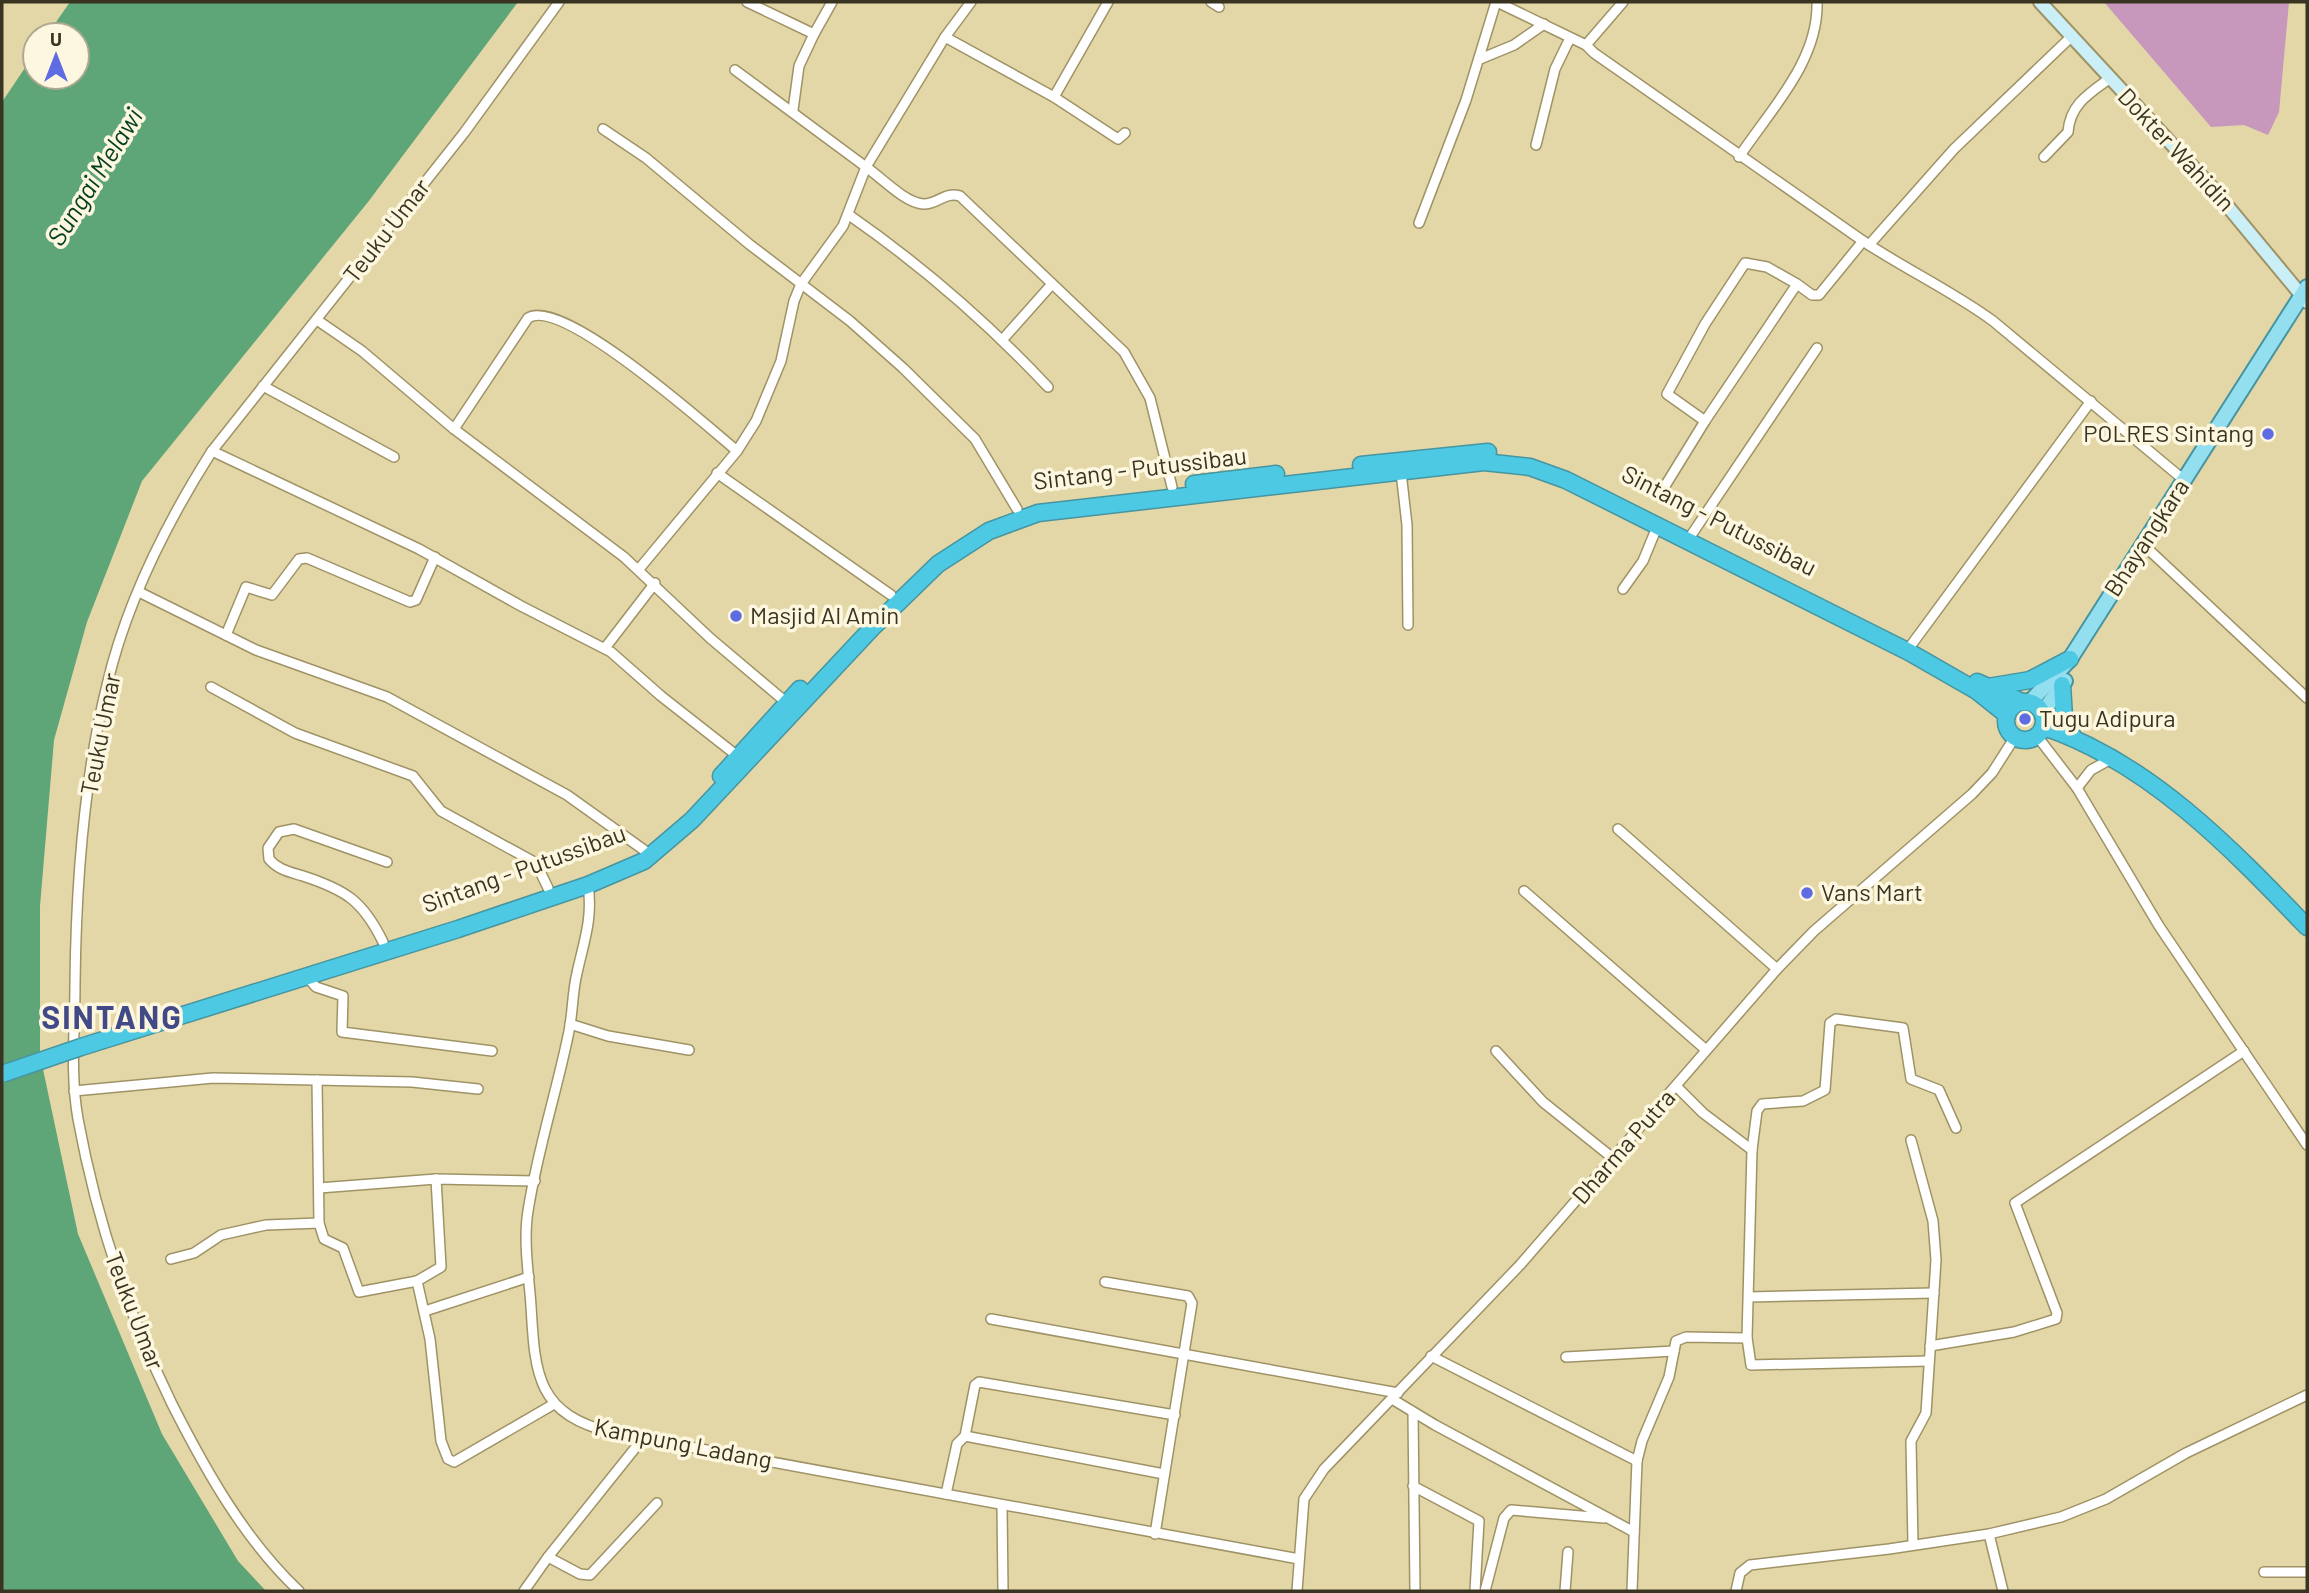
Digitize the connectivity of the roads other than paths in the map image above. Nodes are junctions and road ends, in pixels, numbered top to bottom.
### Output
1 (559, 2) edge
2 (747, 2) edge
3 (832, 2) edge
4 (971, 2) edge
5 (1108, 2) edge
6 (1497, 2) edge
7 (1623, 2) edge
8 (1817, 2) edge
9 (2040, 2) edge
10 (1544, 24) junction
11 (814, 34) junction
12 (945, 37) junction
13 (2071, 37) junction
14 (1570, 38) junction
15 (1586, 45) junction
16 (1480, 59) junction
17 (736, 70) dead end
18 (2109, 79) junction
19 (1054, 97) junction
20 (793, 110) junction
21 (603, 129) dead end
22 (1125, 133) dead end
23 (1536, 145) dead end
24 (1738, 157) junction
25 (2045, 157) dead end
26 (866, 166) junction
27 (849, 215) junction
28 (1419, 223) dead end
29 (1866, 243) junction
30 (801, 284) junction
31 (1052, 284) junction
32 (1797, 284) junction
33 (2306, 298) edge
34 (317, 320) junction
35 (1003, 338) junction
36 (1816, 348) dead end
37 (263, 386) junction
38 (1048, 387) dead end
39 (2091, 401) junction
40 (1705, 421) junction
41 (454, 429) junction
42 (212, 451) junction
43 (737, 451) junction
44 (394, 457) dead end
45 (1401, 472) junction
46 (717, 473) junction
47 (2185, 480) junction
48 (1239, 484) junction
49 (1665, 486) dead end
50 (1172, 487) junction
51 (1017, 509) junction
52 (1657, 527) junction
53 (1692, 534) junction
54 (2149, 550) junction
55 (435, 557) junction
56 (639, 569) junction
57 (655, 583) junction
58 (1623, 589) dead end
59 (139, 592) junction
60 (891, 595) junction
61 (1408, 625) dead end
62 (226, 635) junction
63 (1912, 644) junction
64 (604, 648) junction
65 (2070, 659) junction
66 (2062, 685) junction
67 (211, 687) dead end
68 (1985, 687) junction
69 (2307, 698) edge
70 (786, 703) junction
71 (2007, 715) junction
72 (2035, 716) junction
73 (2015, 737) junction
74 (2073, 737) junction
75 (2112, 758) junction
76 (742, 759) junction
77 (2077, 788) junction
78 (1618, 829) dead end
79 (643, 850) junction
80 (387, 862) dead end
81 (587, 885) junction
82 (548, 888) junction
83 (1524, 891) dead end
84 (2307, 927) edge
85 (383, 942) junction
86 (1777, 969) junction
87 (308, 978) junction
88 (199, 1008) junction
89 (570, 1024) junction
90 (1705, 1049) junction
91 (690, 1050) dead end
92 (492, 1051) dead end
93 (1496, 1051) dead end
94 (2244, 1051) junction
95 (2, 1074) edge
96 (317, 1080) junction
97 (1676, 1087) junction
98 (478, 1089) dead end
99 (74, 1091) junction
100 (1956, 1128) dead end
101 (1911, 1139) dead end
102 (2307, 1145) edge
103 (1752, 1150) junction
104 (1614, 1159) junction
105 (436, 1179) junction
106 (535, 1181) junction
107 (319, 1188) junction
108 (319, 1223) junction
109 (171, 1259) dead end
110 (530, 1277) junction
111 (417, 1281) junction
112 (1105, 1282) dead end
113 (1934, 1293) junction
114 (1749, 1297) junction
115 (425, 1311) junction
116 (990, 1319) dead end
117 (1747, 1338) junction
118 (1930, 1346) junction
119 (1674, 1351) junction
120 (1183, 1355) junction
121 (1431, 1356) junction
122 (1566, 1357) dead end
123 (1929, 1361) junction
124 (2307, 1395) edge
125 (1395, 1396) junction
126 (554, 1404) junction
127 (1413, 1412) junction
128 (1175, 1415) junction
129 (965, 1436) junction
130 (644, 1437) junction
131 (1637, 1461) junction
132 (1164, 1474) junction
133 (1413, 1486) junction
134 (946, 1494) junction
135 (657, 1503) dead end
136 (1002, 1506) junction
137 (1608, 1518) junction
138 (1634, 1532) junction
139 (1156, 1534) junction
140 (1989, 1534) junction
141 (1913, 1545) junction
142 (1568, 1552) dead end
143 (548, 1557) junction
144 (1299, 1559) junction
145 (2264, 1572) dead end
146 (2307, 1572) edge
147 (299, 1591) edge
148 (524, 1591) edge
149 (1003, 1591) edge
150 (1297, 1591) edge
151 (1415, 1591) edge
152 (1475, 1591) edge
153 (1485, 1591) edge
154 (1565, 1591) edge
155 (1632, 1591) edge
156 (1736, 1591) edge
157 (2003, 1591) edge

1 - 34 street, Teuku Umar
2 - 11 street
3 - 11 street
4 - 12 street
5 - 19 street
6 - 10 street
6 - 16 street
7 - 15 street
8 - 24 street
9 - 13 street, Dokter Wahidin
10 - 14 street
10 - 16 street
11 - 20 street
12 - 19 street
12 - 26 street
13 - 18 street, Dokter Wahidin
13 - 29 street
14 - 15 street
14 - 23 street
15 - 24 street
16 - 28 street
17 - 20 street
18 - 25 street
18 - 33 street, Dokter Wahidin
19 - 22 street
20 - 26 street
21 - 30 street
24 - 29 street
26 - 27 street
26 - 31 street
27 - 30 street
27 - 35 street
29 - 32 street
29 - 39 street
30 - 43 street
30 - 51 street
31 - 35 street
31 - 50 street
32 - 40 street
32 - 40 street
33 - 47 main road, Bhayangkara
33 - 54 main road, Bhayangkara
34 - 37 street, Teuku Umar
34 - 41 street
35 - 38 street
36 - 53 street
37 - 42 street, Teuku Umar
37 - 44 street
39 - 47 street
39 - 63 street
40 - 49 street
41 - 43 street
41 - 56 street
42 - 55 street
42 - 59 street, Teuku Umar
43 - 46 street
45 - 48 highway, Sintang - Putussibau
45 - 52 highway, Sintang - Putussibau
45 - 61 street
46 - 56 street
46 - 60 street
47 - 65 main road, Bhayangkara
48 - 50 highway, Sintang - Putussibau
48 - 53 highway, Sintang - Putussibau
48 - 76 highway, Sintang - Putussibau
50 - 51 highway, Sintang - Putussibau
51 - 60 highway, Sintang - Putussibau
52 - 58 street
52 - 71 highway, Sintang - Putussibau
53 - 63 highway, Sintang - Putussibau
54 - 66 main road, Bhayangkara
54 - 69 street
55 - 62 street
55 - 64 street
56 - 57 street
57 - 64 street
57 - 70 street
59 - 62 street
59 - 99 street, Teuku Umar
60 - 70 highway, Sintang - Putussibau
62 - 79 street
63 - 68 highway, Sintang - Putussibau
64 - 76 street
65 - 68 highway
65 - 72 main road, Bhayangkara
66 - 72 main road, Bhayangkara
66 - 74 highway
67 - 82 street
68 - 72 highway, Sintang - Putussibau
70 - 76 highway, Sintang - Putussibau
71 - 72 highway
71 - 73 highway
72 - 73 highway
72 - 74 highway, Sintang - Putussibau
72 - 77 street
73 - 86 street, Dharma Putra
74 - 75 highway, Sintang - Putussibau
75 - 77 street
75 - 84 highway, Sintang - Putussibau
76 - 79 highway, Sintang - Putussibau
76 - 81 highway, Sintang - Putussibau
77 - 94 street
78 - 86 street
79 - 82 highway, Sintang - Putussibau
80 - 85 street
81 - 87 highway, Sintang - Putussibau
81 - 89 street, Kampung Ladang
82 - 85 highway, Sintang - Putussibau
83 - 90 street
85 - 88 highway, Sintang - Putussibau
86 - 90 street, Dharma Putra
87 - 88 highway, Sintang - Putussibau
87 - 92 street
88 - 95 highway, Sintang - Putussibau, bridge
89 - 91 street
89 - 106 street, Kampung Ladang
90 - 97 street, Dharma Putra
93 - 104 street
94 - 102 street
94 - 118 street
96 - 98 street
96 - 99 street
96 - 107 street
97 - 103 street
97 - 104 street, Dharma Putra
99 - 147 street, Teuku Umar
100 - 103 street
101 - 113 street
103 - 114 street
104 - 121 street, Dharma Putra
105 - 106 street
105 - 107 street
105 - 111 street
106 - 110 street, Kampung Ladang
107 - 108 street
108 - 109 street
108 - 111 street
110 - 115 street
110 - 126 street, Kampung Ladang
111 - 115 street
112 - 120 street
113 - 114 street
113 - 118 street
114 - 117 street
115 - 126 street
116 - 120 street
117 - 119 street
117 - 123 street
118 - 123 street
119 - 122 street
119 - 131 street
120 - 125 street
120 - 128 street
121 - 125 street, Dharma Putra
121 - 131 street
123 - 141 street
124 - 140 street
125 - 127 street
125 - 144 street, Dharma Putra
126 - 130 street, Kampung Ladang
127 - 133 street
127 - 137 street
128 - 129 street
128 - 132 street
129 - 132 street
129 - 134 street
130 - 134 street, Kampung Ladang
130 - 143 street
131 - 138 street
132 - 139 street
133 - 151 street
133 - 152 street
134 - 136 street, Kampung Ladang
135 - 143 street
136 - 139 street, Kampung Ladang
136 - 149 street
137 - 138 street
137 - 153 street
138 - 155 street
139 - 144 street, Kampung Ladang
140 - 141 street
140 - 157 street
141 - 156 street
142 - 154 street
143 - 148 street
144 - 150 street, Dharma Putra
145 - 146 street

